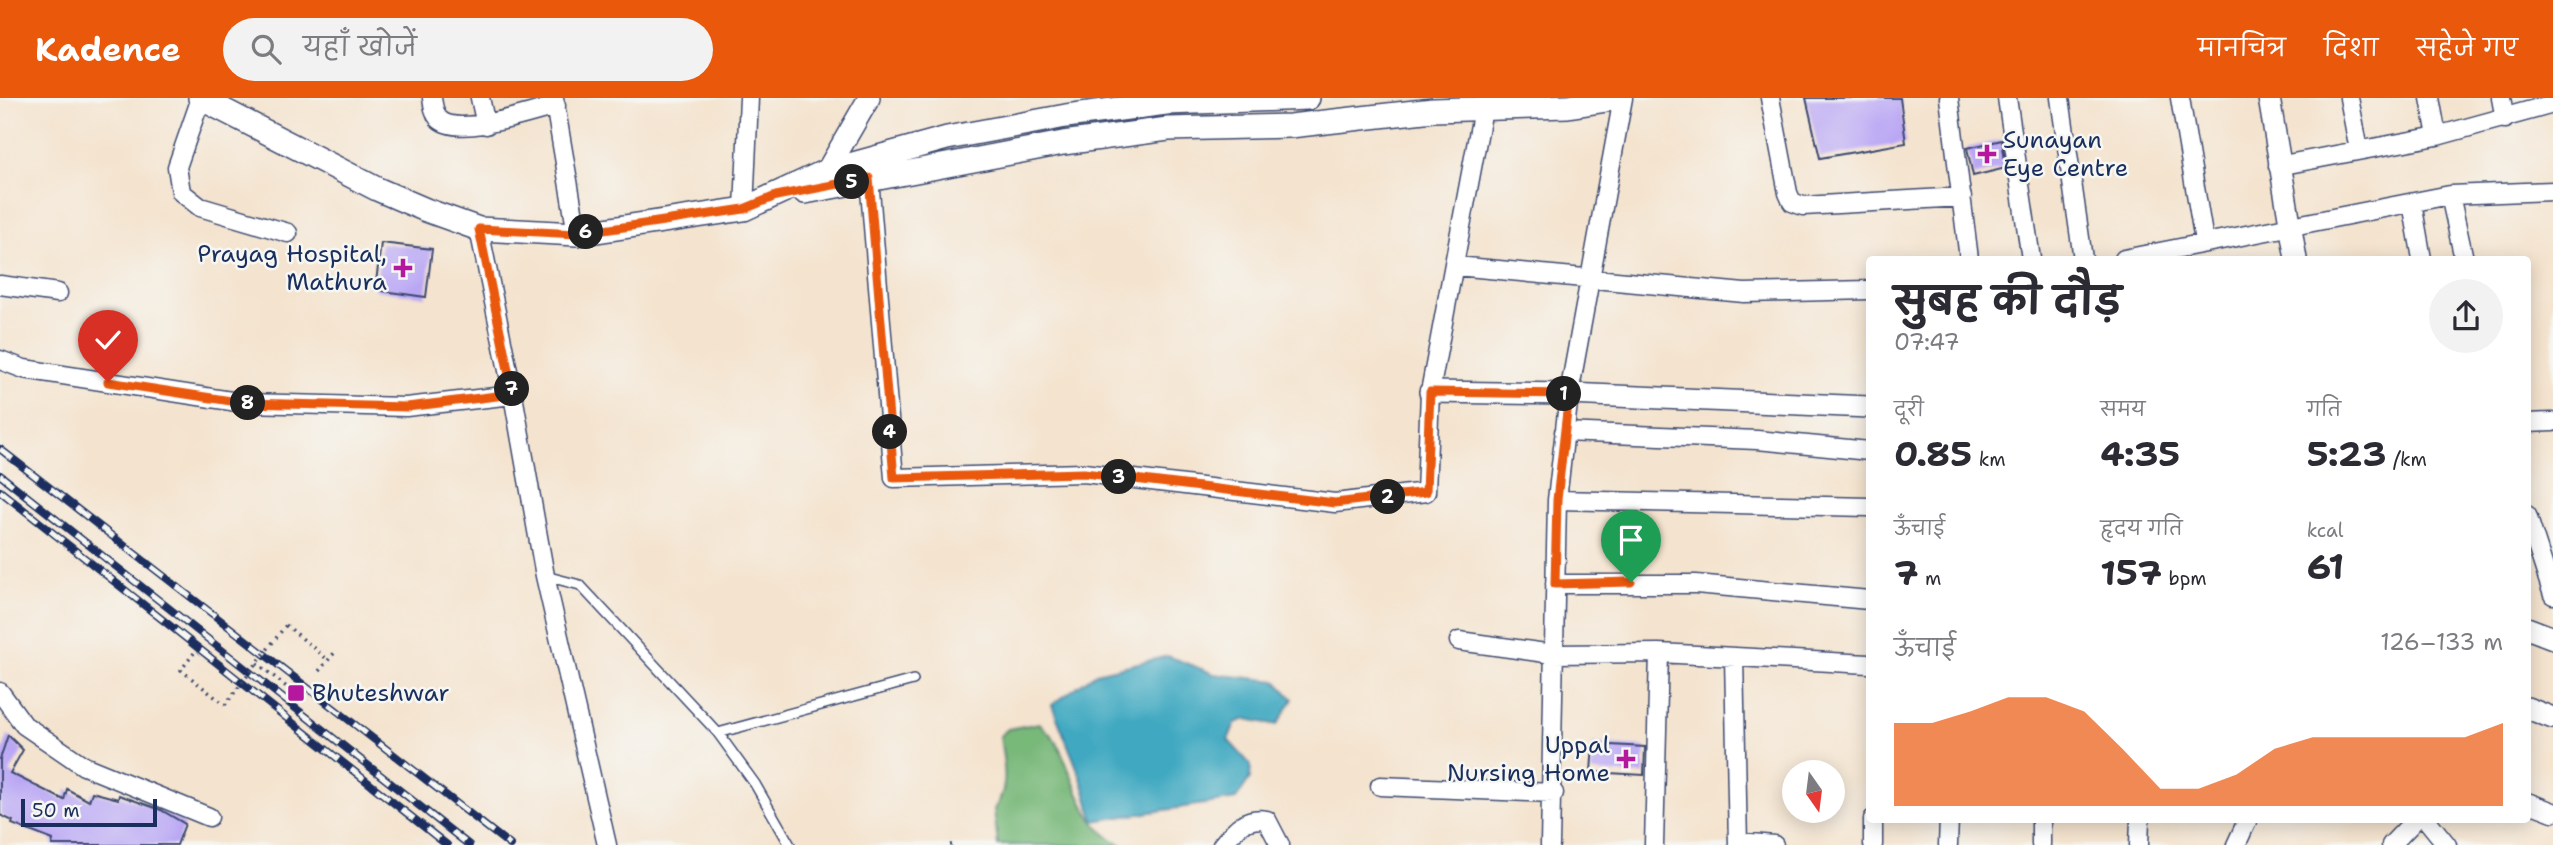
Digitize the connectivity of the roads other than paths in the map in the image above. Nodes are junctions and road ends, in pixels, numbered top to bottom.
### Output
1 (201, 98) edge
2 (432, 98) edge
3 (480, 98) edge
4 (749, 98) edge
5 (869, 98) edge
6 (1622, 98) edge
7 (1770, 98) edge
8 (1949, 98) edge
9 (2007, 98) edge
10 (2060, 98) edge
11 (2180, 98) edge
12 (2269, 98) edge
13 (2349, 98) edge
14 (2430, 98) edge
15 (2501, 98) edge
16 (1295, 99) edge
17 (1166, 101) edge
18 (555, 102) edge
19 (2553, 104) edge
20 (1483, 109) junction
21 (2505, 119) junction
22 (486, 125) junction
23 (2437, 136) junction
24 (2359, 150) junction
25 (2278, 166) junction
26 (869, 178) junction
27 (820, 181) junction
28 (2553, 191) edge
29 (2450, 195) junction
30 (1962, 197) junction
31 (2412, 203) junction
32 (744, 209) junction
33 (2290, 228) junction
34 (479, 229) junction
35 (288, 233) dead end
36 (577, 234) junction
37 (2204, 241) junction
38 (1969, 256) edge
39 (2031, 256) edge
40 (2083, 256) edge
41 (2137, 256) edge
42 (2295, 256) edge
43 (2421, 256) edge
44 (2463, 256) edge
45 (1456, 266) junction
46 (1592, 277) junction
47 (0, 285) edge
48 (1866, 290) edge
49 (58, 293) dead end
50 (0, 360) edge
51 (1430, 392) junction
52 (513, 394) junction
53 (1569, 394) junction
54 (1866, 407) edge
55 (2553, 422) edge
56 (2531, 423) edge
57 (1564, 432) junction
58 (1866, 452) edge
59 (1557, 500) junction
60 (1866, 507) edge
61 (2531, 527) edge
62 (545, 576) junction
63 (1555, 584) junction
64 (2553, 595) edge
65 (1866, 600) edge
66 (2531, 630) edge
67 (2553, 639) edge
68 (1459, 641) dead end
69 (1659, 653) junction
70 (1553, 654) junction
71 (1734, 657) junction
72 (1866, 664) edge
73 (913, 680) dead end
74 (0, 692) edge
75 (2531, 710) edge
76 (2553, 718) edge
77 (718, 733) junction
78 (1380, 786) dead end
79 (1554, 793) junction
80 (2531, 804) edge
81 (2553, 812) edge
82 (209, 817) dead end
83 (1873, 823) edge
84 (1949, 823) edge
85 (2041, 823) edge
86 (2140, 823) edge
87 (2247, 823) edge
88 (2412, 823) edge
89 (2429, 823) edge
90 (2241, 843) edge
91 (1739, 844) edge
92 (607, 845) edge
93 (790, 845) edge
94 (1222, 845) edge
95 (1280, 845) edge
96 (1550, 845) edge
97 (1654, 845) edge
98 (1773, 845) edge
99 (1873, 845) edge
100 (1948, 845) edge
101 (2041, 845) edge
102 (2138, 845) edge
103 (2391, 845) edge
104 (2447, 845) edge

1 - 34 main road
1 - 35 street
2 - 22 street
3 - 22 street
4 - 32 street
5 - 27 street
6 - 20 main road
6 - 46 street
7 - 30 street
8 - 30 street
9 - 39 street
10 - 40 street
11 - 37 street
12 - 25 street
13 - 24 street
14 - 23 street
15 - 21 street
16 - 17 main road
17 - 27 main road
18 - 22 street
18 - 36 street
19 - 21 street
20 - 26 main road
20 - 45 street
21 - 23 street
23 - 24 street
24 - 25 street
25 - 33 street
26 - 27 main road
26 - 51 street
27 - 32 main road
28 - 29 street
29 - 31 street
29 - 44 street
30 - 38 street
31 - 33 street
31 - 43 street
32 - 36 main road
33 - 37 street
33 - 42 street
34 - 36 main road
34 - 52 street
37 - 41 street
45 - 46 street
45 - 51 street
46 - 48 street
46 - 53 street
47 - 49 street
50 - 52 street
51 - 53 street
52 - 62 street
53 - 54 street
53 - 57 street
55 - 56 street
57 - 58 street
57 - 59 street
59 - 60 street
59 - 63 street
61 - 64 street
62 - 77 lane
62 - 92 street
63 - 65 street
63 - 70 street
66 - 67 street
68 - 70 street
69 - 70 street
69 - 71 street
69 - 97 street
70 - 79 street
71 - 72 street
71 - 91 street
73 - 77 lane
74 - 82 street
75 - 76 street
77 - 93 lane
78 - 79 street
79 - 96 street
80 - 81 street
83 - 99 street
84 - 100 street
85 - 101 street
86 - 102 street
87 - 90 street
88 - 103 street
89 - 104 street
91 - 98 street
94 - 95 street

